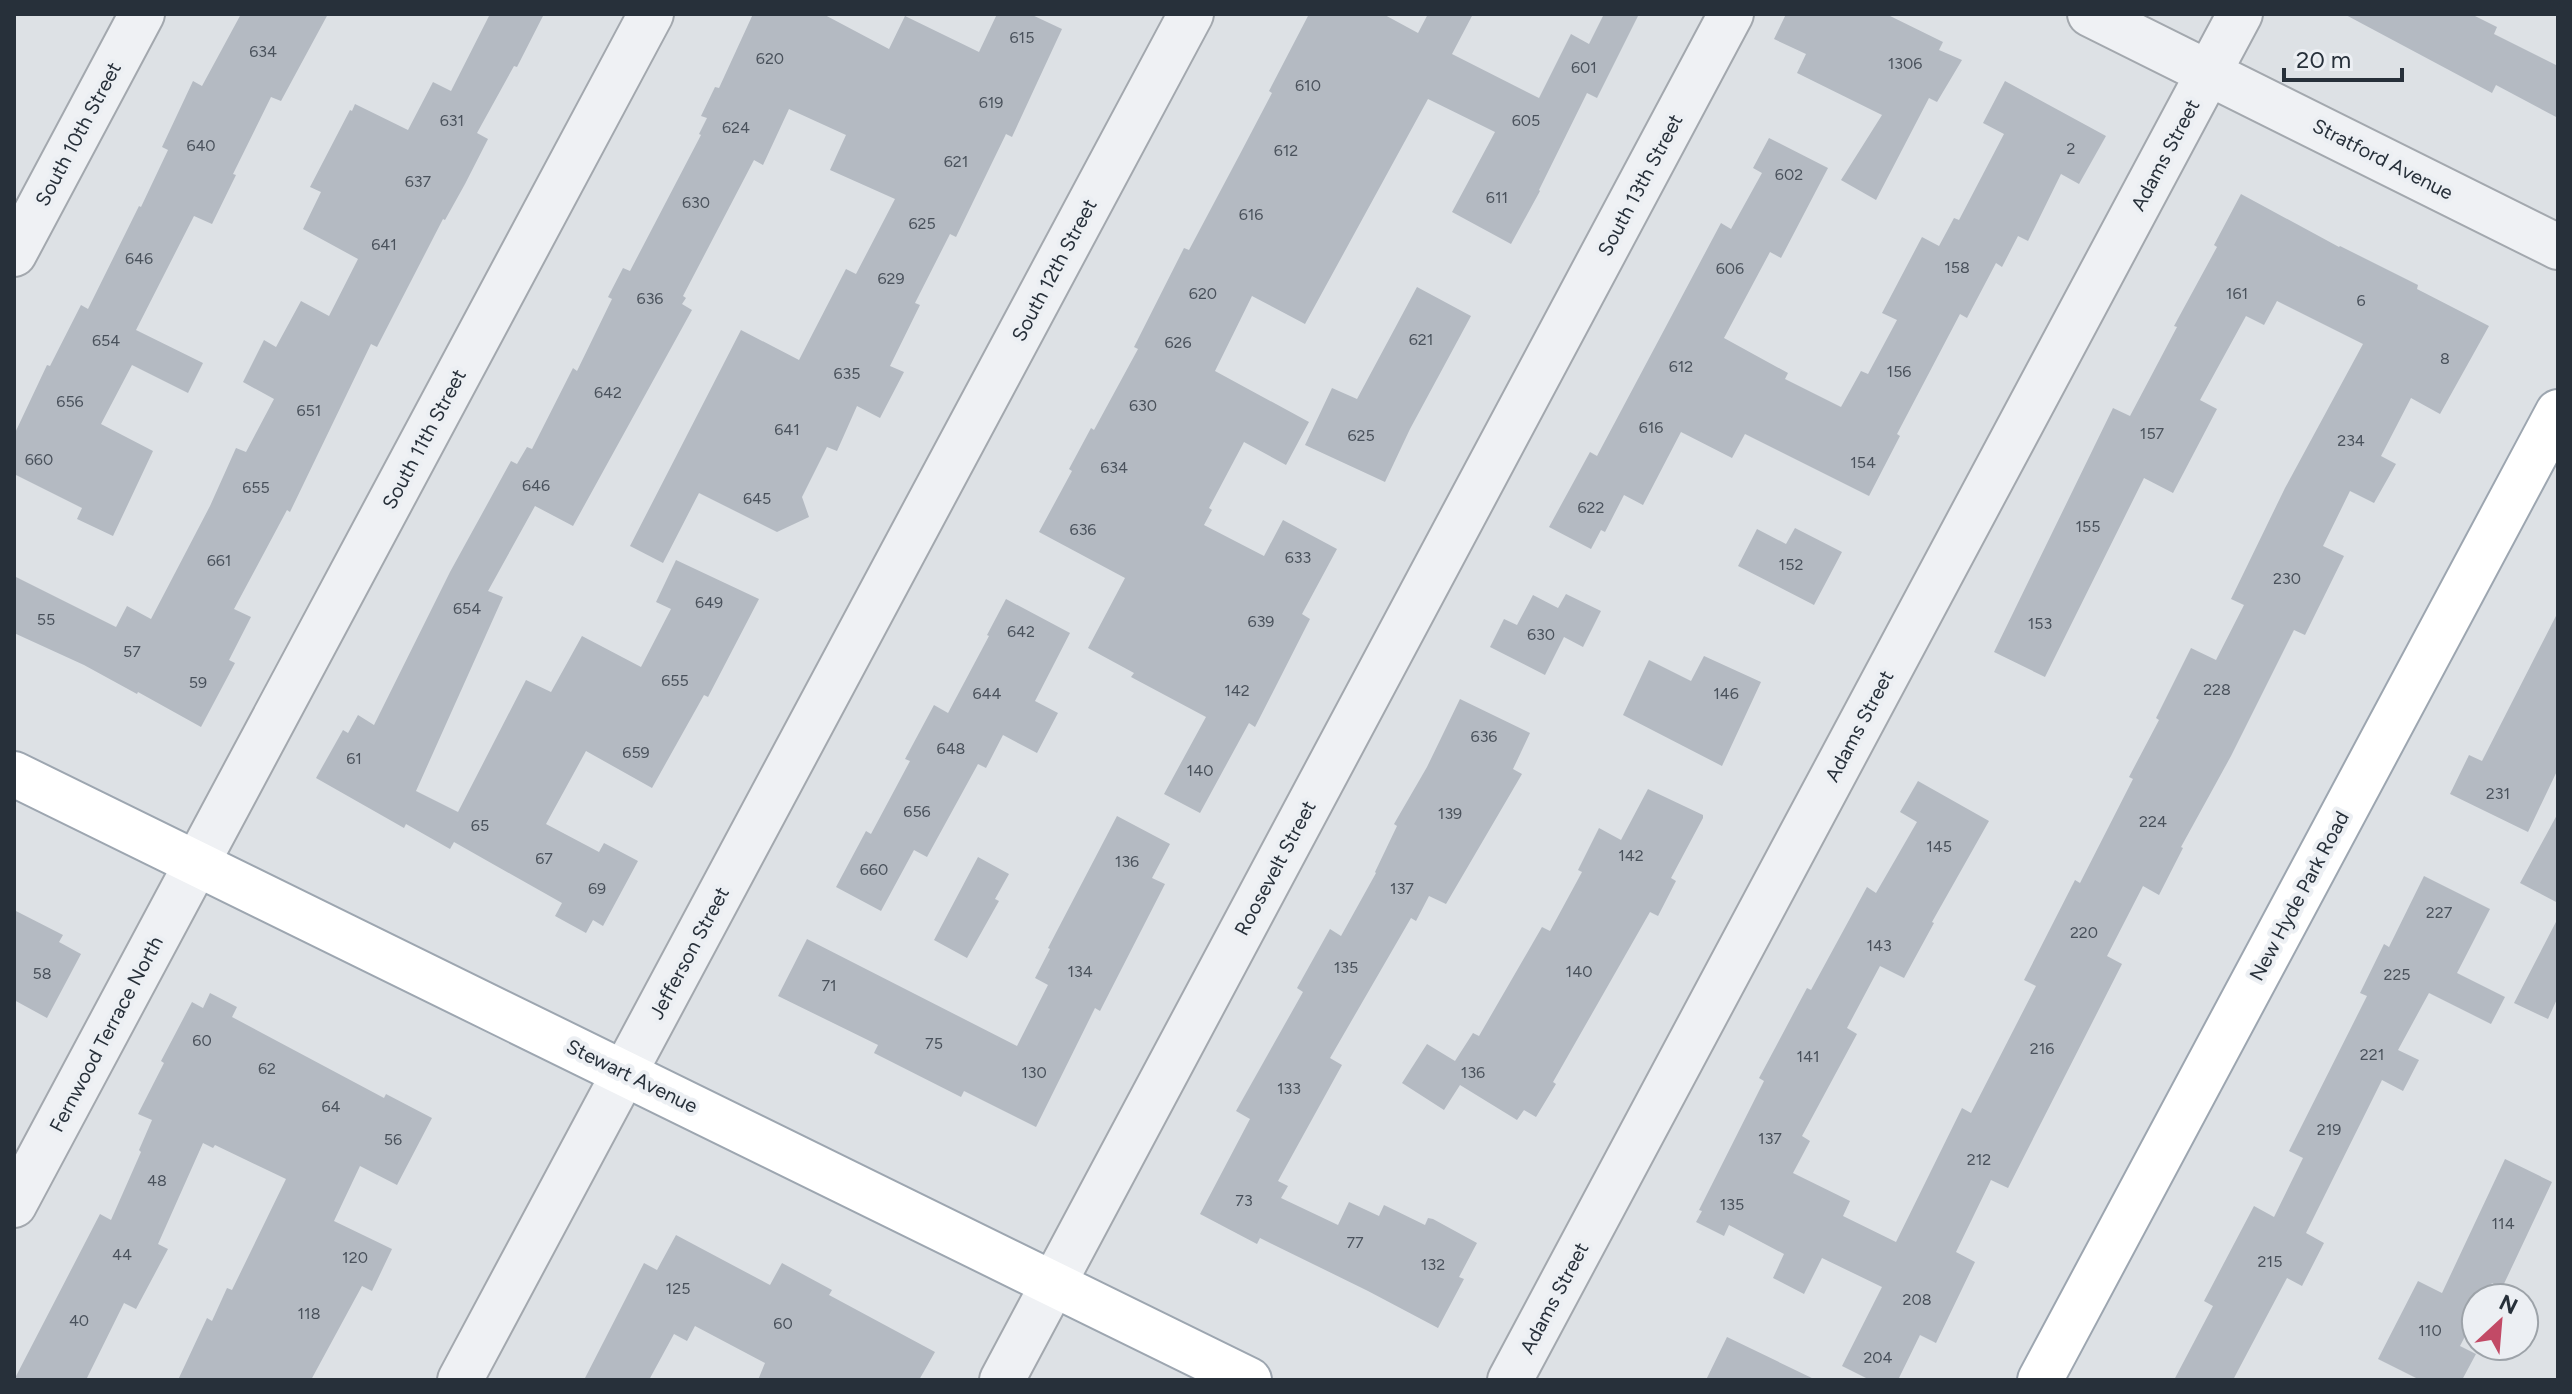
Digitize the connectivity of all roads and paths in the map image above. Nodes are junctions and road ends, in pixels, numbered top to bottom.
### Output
1 (142, 14) edge
2 (651, 14) edge
3 (1191, 14) edge
4 (1731, 14) edge
5 (2090, 14) edge
6 (2240, 14) edge
7 (2209, 72) junction
8 (2558, 247) edge
9 (14, 254) edge
10 (1548, 356) joint
11 (2558, 412) edge
12 (917, 525) joint
13 (14, 774) edge
14 (197, 863) junction
15 (625, 1072) junction
16 (14, 1205) edge
17 (1053, 1282) junction
18 (460, 1380) edge
19 (1002, 1380) edge
20 (1249, 1380) edge
21 (1510, 1380) edge
22 (2040, 1380) edge

1 - 9 street, South 10th Street
2 - 14 street, South 11th Street
3 - 12 street, South 12th Street
4 - 10 street, South 13th Street
5 - 7 street, Stratford Avenue
6 - 7 street, Adams Street
7 - 8 street, Stratford Avenue
7 - 21 street, Adams Street
10 - 17 street, Roosevelt Street
11 - 22 main road, New Hyde Park Road
12 - 15 street, Jefferson Street
13 - 14 main road, Stewart Avenue
14 - 15 main road, Stewart Avenue
14 - 16 street, Fernwood Terrace North
15 - 17 main road, Stewart Avenue
15 - 18 street, Jefferson Street
17 - 19 street, Roosevelt Street
17 - 20 main road, Stewart Avenue

